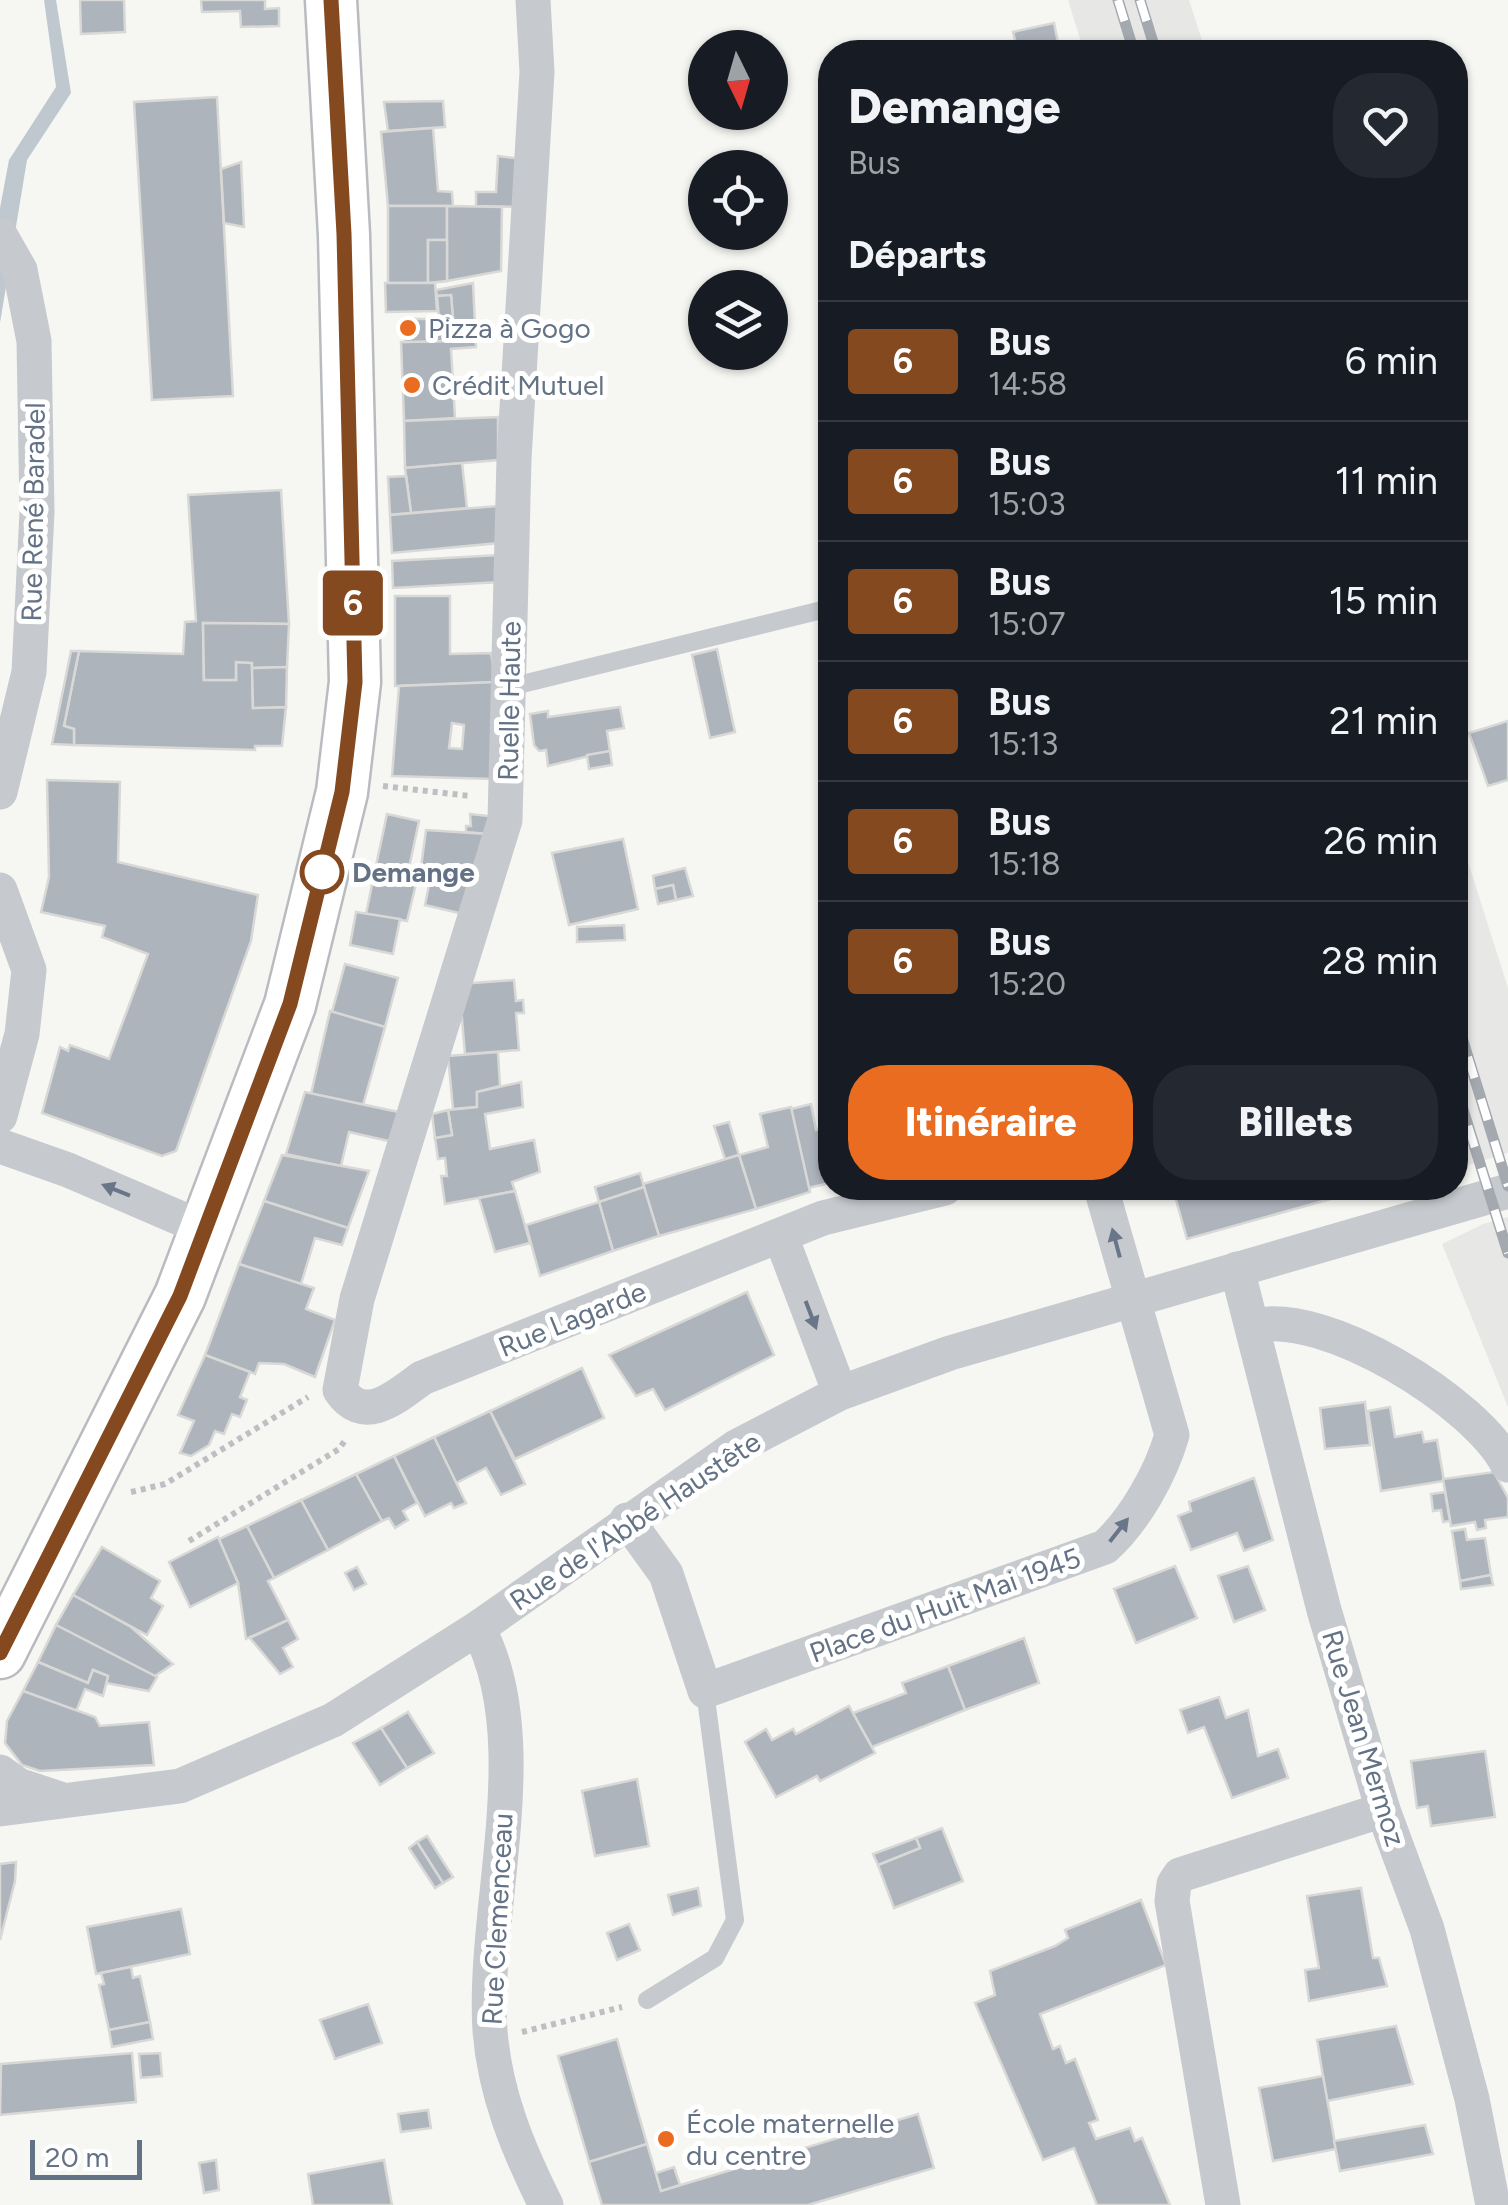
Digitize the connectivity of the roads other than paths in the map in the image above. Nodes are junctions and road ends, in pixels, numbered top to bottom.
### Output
1 (331, 0) edge
2 (533, 0) edge
3 (0, 235) edge
4 (818, 611) edge
5 (510, 687) junction
6 (0, 792) edge
7 (0, 890) edge
8 (0, 1116) edge
9 (0, 1146) edge
10 (1508, 1191) edge
11 (896, 1200) edge
12 (1104, 1200) edge
13 (205, 1230) junction
14 (781, 1237) junction
15 (1237, 1269) junction
16 (1130, 1299) junction
17 (1254, 1326) junction
18 (840, 1393) junction
19 (366, 1409) joint
20 (1508, 1465) edge
21 (627, 1520) junction
22 (478, 1628) junction
23 (0, 1653) edge
24 (705, 1691) junction
25 (0, 1772) edge
26 (70, 1803) junction
27 (0, 1809) edge
28 (1383, 1810) junction
29 (647, 2000) road end
30 (546, 2205) edge
31 (1223, 2205) edge
32 (1493, 2205) edge

1 - 13 main road
2 - 5 street, Ruelle Haute
3 - 6 street, Rue René Baradel
4 - 5 lane
5 - 19 street, Ruelle Haute
7 - 8 street
13 -> 9 street
10 - 15 street, Rue de l'Abbé Haustête
11 - 14 street, Rue Lagarde
16 -> 12 street
13 - 23 main road
14 -> 18 street
14 - 19 street, Rue Lagarde
15 - 16 street, Rue de l'Abbé Haustête
15 - 17 street, Rue Jean Mermoz
16 - 18 street, Rue de l'Abbé Haustête
24 -> 16 street, Place du Huit Mai 1945
17 - 20 street
17 - 28 street, Rue Jean Mermoz
18 - 21 street, Rue de l'Abbé Haustête
21 - 22 street, Rue de l'Abbé Haustête
21 - 24 street
22 - 26 street, Rue de l'Abbé Haustête
22 - 30 street, Rue Clemenceau
24 - 29 lane
25 - 26 street, Rue de l'Abbé Haustête
26 - 27 street, Rue de l'Abbé Haustête
28 - 31 street
28 - 32 street, Rue Jean Mermoz

